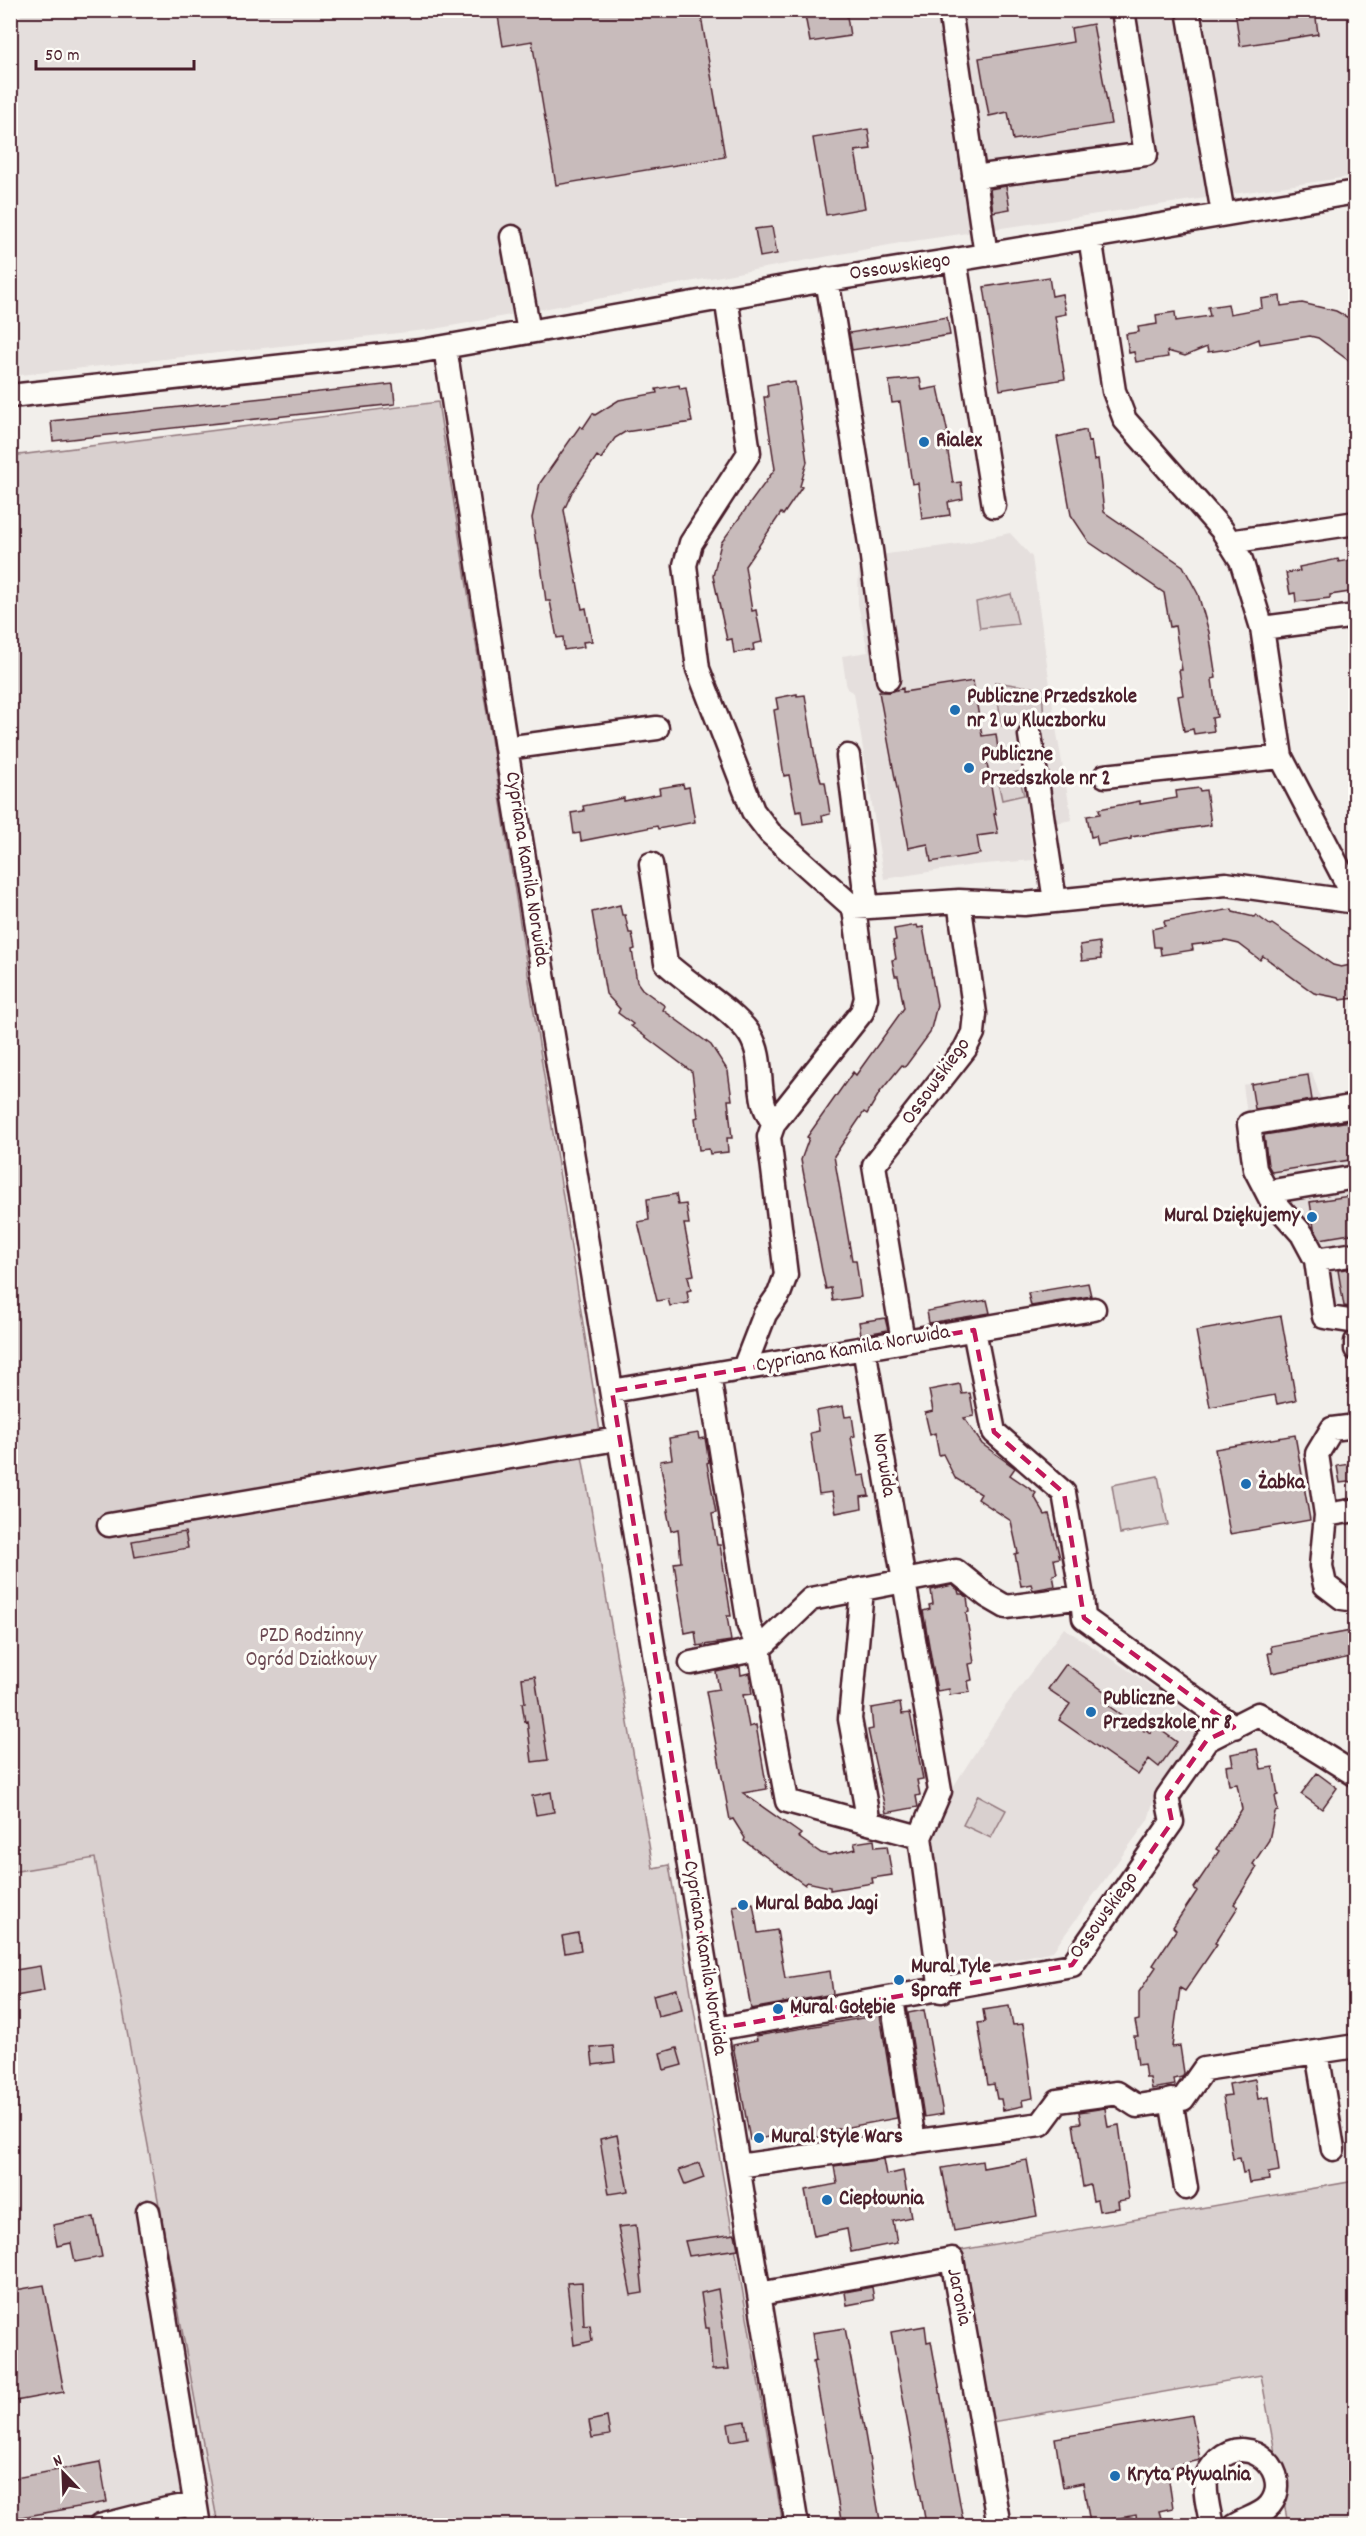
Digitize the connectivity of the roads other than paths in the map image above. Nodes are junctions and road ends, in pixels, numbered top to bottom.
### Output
1 (950, 10) edge
2 (1123, 10) edge
3 (1188, 10) edge
4 (974, 177) junction
5 (1356, 192) edge
6 (1223, 214) junction
7 (512, 237) dead end
8 (1090, 237) junction
9 (986, 255) junction
10 (955, 260) junction
11 (827, 279) junction
12 (726, 297) junction
13 (529, 332) junction
14 (445, 347) junction
15 (10, 396) edge
16 (994, 506) dead end
17 (1356, 523) edge
18 (1229, 542) junction
19 (1356, 616) edge
20 (1262, 628) junction
21 (888, 679) dead end
22 (657, 728) dead end
23 (1030, 735) dead end
24 (506, 748) junction
25 (848, 756) dead end
26 (1281, 757) junction
27 (1105, 776) dead end
28 (651, 864) dead end
29 (959, 901) junction
30 (1055, 901) junction
31 (1356, 901) edge
32 (861, 908) junction
33 (1356, 1106) edge
34 (774, 1123) junction
35 (1356, 1177) edge
36 (1267, 1192) junction
37 (1356, 1254) edge
38 (1316, 1260) junction
39 (1094, 1309) dead end
40 (1356, 1322) edge
41 (974, 1330) junction
42 (903, 1341) junction
43 (1356, 1342) edge
44 (864, 1348) junction
45 (1356, 1349) edge
46 (744, 1368) junction
47 (709, 1375) junction
48 (612, 1391) junction
49 (1356, 1426) edge
50 (605, 1441) dead end
51 (1356, 1510) edge
52 (1326, 1515) junction
53 (109, 1526) dead end
54 (903, 1581) junction
55 (862, 1590) junction
56 (1082, 1597) junction
57 (1356, 1600) edge
58 (759, 1649) junction
59 (691, 1663) dead end
60 (1234, 1727) junction
61 (1356, 1775) edge
62 (869, 1823) junction
63 (920, 1837) junction
64 (940, 1991) junction
65 (892, 1999) junction
66 (716, 2030) junction
67 (1356, 2046) edge
68 (1317, 2052) junction
69 (1172, 2100) junction
70 (914, 2142) junction
71 (1333, 2148) dead end
72 (738, 2166) junction
73 (1186, 2188) dead end
74 (148, 2212) dead end
75 (759, 2294) junction
76 (197, 2515) edge
77 (100, 2526) edge
78 (797, 2526) edge
79 (999, 2526) edge
80 (1212, 2526) edge
81 (1234, 2526) edge

1 - 4 street
2 - 4 street
3 - 6 street
4 - 9 street
5 - 6 street, Ossowskiego
6 - 8 street, Ossowskiego
7 - 13 street
8 - 9 street, Ossowskiego
8 - 18 street
9 - 10 street, Ossowskiego
10 - 11 street, Ossowskiego
10 - 16 street
11 - 12 street, Ossowskiego
11 - 21 street
12 - 13 street, Ossowskiego
12 - 32 street
13 - 14 street, Ossowskiego
14 - 15 street, Ossowskiego
14 - 24 street, Cypriana Kamila Norwida
17 - 18 street
18 - 20 street
19 - 20 street
20 - 26 street
22 - 24 street
23 - 30 street
24 - 48 street, Cypriana Kamila Norwida
25 - 32 street
26 - 27 street
26 - 31 street
28 - 34 street
29 - 30 street
29 - 32 street
29 - 42 street, Ossowskiego
30 - 31 street
32 - 34 street
33 - 36 street
34 - 46 street
35 - 36 street
36 - 38 street
37 - 38 street
38 - 40 street
39 - 41 street, Cypriana Kamila Norwida
41 - 42 street, Cypriana Kamila Norwida
41 - 56 street
42 - 44 street, Cypriana Kamila Norwida
43 - 45 street
44 - 46 street, Cypriana Kamila Norwida
44 - 54 street, Norwida
46 - 47 street, Cypriana Kamila Norwida
47 - 48 street, Cypriana Kamila Norwida
47 - 58 street
48 - 66 street, Cypriana Kamila Norwida
49 - 52 street
50 - 53 street
51 - 52 street
52 - 57 street
54 - 55 street
54 - 56 street
54 - 63 street, Norwida
55 - 58 street
55 - 62 street
56 - 60 street
58 - 59 street
58 - 62 street
60 - 61 street, Ossowskiego
60 - 64 street, Ossowskiego
62 - 63 street
63 - 64 street
64 - 65 street, Ossowskiego
65 - 66 street, Ossowskiego
65 - 70 street
66 - 72 street, Cypriana Kamila Norwida
67 - 68 street
68 - 69 street
68 - 71 street
69 - 70 street
69 - 73 street
70 - 72 street
72 - 75 street, Cypriana Kamila Norwida
74 - 76 street
75 - 78 street, Cypriana Kamila Norwida
75 - 79 street, Jaronia
76 - 77 street
80 - 81 street

